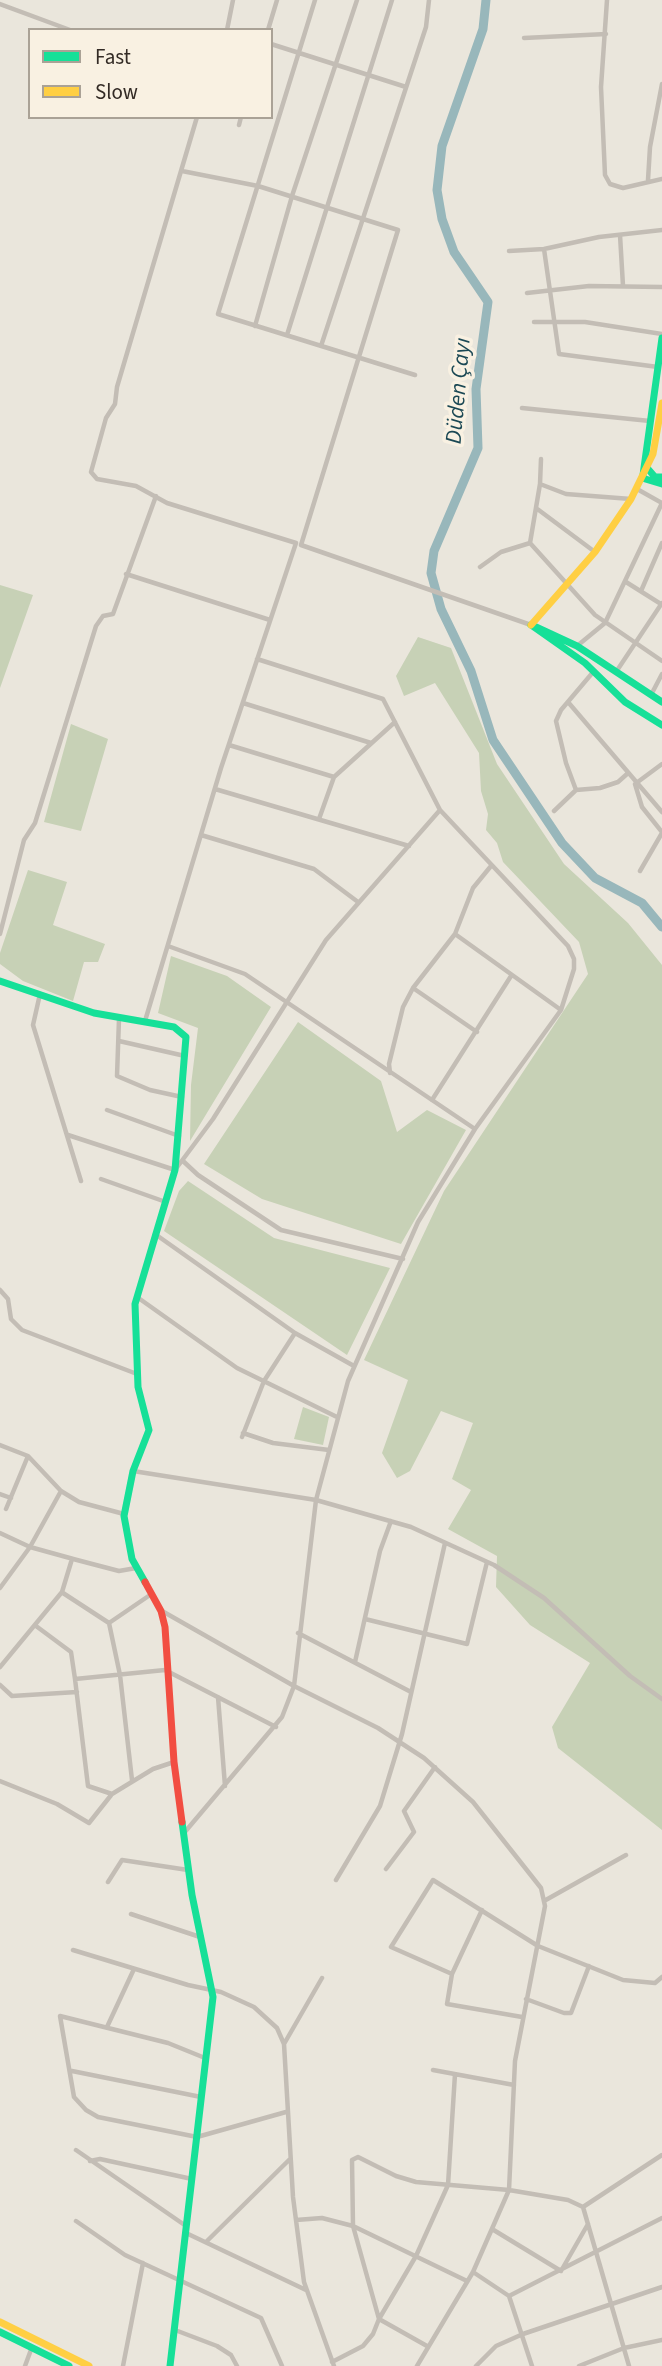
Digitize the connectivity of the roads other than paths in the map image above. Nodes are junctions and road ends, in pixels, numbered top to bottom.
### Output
1 (233, 0) edge
2 (277, 0) edge
3 (315, 0) edge
4 (357, 0) edge
5 (392, 0) edge
6 (429, 0) edge
7 (607, 0) edge
8 (0, 4) edge
9 (65, 28) edge
10 (227, 28) edge
11 (269, 28) edge
12 (606, 34) junction
13 (524, 38) dead end
14 (273, 45) edge
15 (300, 53) junction
16 (335, 64) junction
17 (370, 76) junction
18 (662, 84) edge
19 (405, 87) junction
20 (196, 119) edge
21 (241, 119) edge
22 (239, 125) dead end
23 (182, 171) junction
24 (662, 179) edge
25 (648, 180) junction
26 (258, 186) junction
27 (292, 196) junction
28 (328, 208) junction
29 (363, 219) junction
30 (662, 230) edge
31 (620, 235) junction
32 (544, 249) junction
33 (509, 251) dead end
34 (623, 286) junction
35 (662, 287) edge
36 (551, 291) junction
37 (527, 293) dead end
38 (555, 321) junction
39 (534, 322) dead end
40 (255, 326) junction
41 (287, 335) junction
42 (662, 336) edge
43 (321, 346) junction
44 (359, 358) junction
45 (658, 367) junction
46 (415, 375) dead end
47 (662, 407) edge
48 (522, 408) dead end
49 (650, 421) junction
50 (541, 460) dead end
51 (644, 475) junction
52 (658, 480) edge
53 (540, 484) junction
54 (637, 489) junction
55 (650, 494) junction
56 (156, 496) junction
57 (631, 499) junction
58 (662, 503) edge
59 (536, 508) junction
60 (530, 543) junction
61 (662, 543) edge
62 (298, 544) junction
63 (595, 552) junction
64 (480, 567) dead end
65 (126, 574) junction
66 (626, 582) junction
67 (566, 586) junction
68 (641, 591) junction
69 (662, 604) edge
70 (270, 620) junction
71 (605, 624) junction
72 (531, 625) junction
73 (635, 643) junction
74 (577, 646) junction
75 (257, 659) junction
76 (662, 661) edge
77 (594, 670) junction
78 (615, 673) junction
79 (662, 674) edge
80 (650, 695) junction
81 (568, 702) junction
82 (662, 702) edge
83 (243, 703) junction
84 (395, 722) junction
85 (662, 725) edge
86 (372, 743) junction
87 (229, 745) junction
88 (662, 764) edge
89 (627, 774) junction
90 (334, 777) junction
91 (635, 784) junction
92 (215, 789) junction
93 (576, 790) junction
94 (440, 810) junction
95 (554, 811) dead end
96 (662, 812) edge
97 (320, 819) junction
98 (662, 832) edge
99 (201, 835) junction
100 (409, 846) junction
101 (491, 866) junction
102 (640, 871) dead end
103 (358, 902) junction
104 (0, 934) edge
105 (455, 934) junction
106 (167, 946) junction
107 (511, 976) junction
108 (0, 981) edge
109 (413, 988) junction
110 (40, 994) junction
111 (285, 1001) junction
112 (561, 1010) junction
113 (120, 1019) junction
114 (145, 1021) junction
115 (477, 1032) junction
116 (119, 1041) junction
117 (186, 1056) junction
118 (390, 1073) junction
119 (182, 1097) junction
120 (432, 1100) junction
121 (107, 1110) dead end
122 (475, 1129) junction
123 (68, 1135) junction
124 (179, 1136) junction
125 (180, 1159) junction
126 (175, 1170) junction
127 (101, 1179) dead end
128 (81, 1181) dead end
129 (163, 1201) junction
130 (155, 1234) junction
131 (403, 1259) junction
132 (0, 1290) edge
133 (137, 1297) junction
134 (295, 1333) junction
135 (354, 1366) junction
136 (137, 1374) junction
137 (264, 1381) junction
138 (337, 1417) junction
139 (0, 1445) edge
140 (329, 1450) junction
141 (28, 1456) junction
142 (133, 1471) junction
143 (61, 1491) junction
144 (0, 1494) edge
145 (11, 1498) junction
146 (316, 1500) junction
147 (6, 1509) dead end
148 (124, 1514) junction
149 (391, 1521) junction
150 (0, 1533) edge
151 (445, 1543) junction
152 (30, 1547) junction
153 (72, 1559) junction
154 (487, 1562) junction
155 (136, 1568) junction
156 (0, 1588) edge
157 (62, 1592) junction
158 (150, 1595) junction
159 (161, 1611) junction
160 (365, 1619) junction
161 (108, 1623) junction
162 (36, 1626) junction
163 (298, 1633) junction
164 (425, 1634) junction
165 (355, 1662) junction
166 (0, 1667) edge
167 (165, 1670) junction
168 (120, 1675) junction
169 (75, 1679) junction
170 (0, 1685) edge
171 (294, 1686) junction
172 (77, 1692) junction
173 (411, 1692) junction
174 (218, 1697) junction
175 (662, 1699) edge
176 (276, 1727) junction
177 (399, 1742) junction
178 (174, 1762) junction
179 (435, 1767) junction
180 (132, 1780) junction
181 (0, 1781) edge
182 (226, 1786) junction
183 (112, 1794) junction
184 (184, 1833) junction
185 (625, 1855) dead end
186 (386, 1869) dead end
187 (188, 1870) junction
188 (336, 1880) dead end
189 (108, 1882) dead end
190 (544, 1901) junction
191 (482, 1910) junction
192 (131, 1914) dead end
193 (200, 1937) junction
194 (538, 1946) junction
195 (73, 1950) dead end
196 (589, 1966) junction
197 (134, 1969) junction
198 (452, 1974) junction
199 (662, 1977) edge
200 (322, 1978) dead end
201 (211, 1988) junction
202 (526, 1998) junction
203 (522, 2017) junction
204 (107, 2026) junction
205 (284, 2044) junction
206 (205, 2058) junction
207 (433, 2070) dead end
208 (72, 2071) junction
209 (454, 2074) junction
210 (514, 2085) junction
211 (201, 2097) junction
212 (286, 2112) junction
213 (197, 2137) junction
214 (76, 2150) dead end
215 (662, 2155) edge
216 (290, 2160) junction
217 (90, 2161) junction
218 (192, 2179) junction
219 (448, 2185) junction
220 (509, 2190) junction
221 (583, 2207) junction
222 (662, 2218) edge
223 (296, 2220) junction
224 (76, 2221) dead end
225 (588, 2224) junction
226 (353, 2226) junction
227 (187, 2230) junction
228 (492, 2230) junction
229 (206, 2242) junction
230 (597, 2254) junction
231 (416, 2256) junction
232 (143, 2263) junction
233 (561, 2271) junction
234 (472, 2272) junction
235 (181, 2280) junction
236 (467, 2281) junction
237 (662, 2287) edge
238 (307, 2290) junction
239 (509, 2296) junction
240 (611, 2304) junction
241 (379, 2319) junction
242 (0, 2322) edge
243 (175, 2330) junction
244 (0, 2332) edge
245 (522, 2334) junction
246 (662, 2340) edge
247 (33, 2343) junction
248 (427, 2346) junction
249 (624, 2348) junction
250 (333, 2364) edge
251 (25, 2366) edge
252 (69, 2366) edge
253 (89, 2366) edge
254 (123, 2366) edge
255 (170, 2366) edge
256 (237, 2366) edge
257 (282, 2366) edge
258 (417, 2366) edge
259 (476, 2366) edge
260 (532, 2366) edge
261 (579, 2366) edge
262 (629, 2366) edge

1 - 10 street
2 - 11 street
3 - 15 street
4 - 16 street
5 - 17 street
6 - 19 street
7 - 12 street
8 - 9 street
12 - 13 street
12 - 25 street
14 - 15 street
15 - 16 street
15 - 26 street
16 - 17 street
16 - 27 street
17 - 19 street
17 - 28 street
18 - 25 street
19 - 29 street
20 - 23 street
21 - 22 street
23 - 26 street
23 - 56 street
24 - 25 street
26 - 27 street
26 - 40 street
27 - 28 street
27 - 40 street
28 - 29 street
28 - 41 street
29 - 43 street
29 - 44 street
30 - 31 street
31 - 32 street
31 - 34 street
32 - 33 street
32 - 36 street
34 - 35 street
34 - 36 street
36 - 37 street
36 - 38 street
38 - 39 street
38 - 42 street
38 - 45 street
40 - 41 street
41 - 43 street
42 - 45 street
43 - 44 street
44 - 46 street
44 - 62 street
45 - 49 street
47 - 51 street
48 - 49 street
49 - 51 street
50 - 53 street
51 - 52 street
51 - 54 street
52 - 55 street
53 - 57 street
53 - 59 street
54 - 55 street
54 - 57 street
55 - 58 street
56 - 62 street
56 - 65 street
57 - 63 street
58 - 66 street
59 - 60 street
59 - 63 street
60 - 64 street
60 - 67 street
61 - 68 street
62 - 70 street
62 - 72 street
63 - 67 street
65 - 70 street
65 - 104 street
66 - 68 street
66 - 71 street
67 - 71 street
67 - 72 street
68 - 69 street
69 - 73 street
70 - 75 street
71 - 73 street
71 - 74 street
72 - 74 street
72 - 77 street
73 - 76 street
73 - 78 street
74 - 78 street
75 - 83 street
75 - 84 street
77 - 81 street
77 - 85 street
78 - 80 street
79 - 80 street
80 - 82 street
81 - 89 street
81 - 93 street
83 - 86 street
83 - 87 street
84 - 86 street
84 - 94 street
86 - 90 street
87 - 90 street
87 - 92 street
88 - 91 street
89 - 91 street
89 - 93 street
90 - 97 street
91 - 96 street
91 - 98 street
92 - 97 street
92 - 99 street
93 - 95 street
94 - 100 street
94 - 101 street
97 - 100 street
98 - 102 street
99 - 103 street
99 - 106 street
100 - 103 street
101 - 105 street
101 - 112 street
103 - 111 street
105 - 107 street
105 - 109 street
106 - 111 street
106 - 114 street
107 - 112 street
107 - 115 street
108 - 110 street
109 - 115 street
109 - 118 street
110 - 113 street
110 - 123 street
111 - 118 street
111 - 125 street
112 - 122 street
113 - 114 street
113 - 116 street
114 - 117 street
115 - 120 street
116 - 117 street
116 - 119 street
117 - 119 street
118 - 120 street
119 - 124 street
120 - 122 street
121 - 124 street
122 - 131 street
123 - 126 street
123 - 128 street
124 - 125 street
125 - 126 street
125 - 131 street
126 - 129 street
127 - 129 street
129 - 130 street
130 - 133 street
130 - 134 street
131 - 135 street
132 - 136 street
133 - 136 street
133 - 137 street
134 - 135 street
134 - 137 street
135 - 138 street
136 - 142 street
137 - 138 street
137 - 140 street
138 - 140 street
139 - 141 street
140 - 146 street
141 - 143 street
141 - 145 street
142 - 146 street
142 - 148 street
143 - 148 street
143 - 152 street
144 - 145 street
145 - 147 street
146 - 149 street
146 - 163 street
148 - 155 street
149 - 151 street
149 - 160 street
150 - 152 street
151 - 154 street
151 - 164 street
152 - 153 street
152 - 156 street
153 - 155 street
153 - 157 street
154 - 164 street
154 - 175 street
155 - 158 street
157 - 161 street
157 - 162 street
158 - 159 street
158 - 161 street
159 - 167 street
159 - 171 street
160 - 164 street
160 - 165 street
161 - 168 street
162 - 166 street
162 - 169 street
163 - 165 street
163 - 171 street
164 - 173 street
165 - 173 street
167 - 168 street
167 - 174 street
167 - 178 street
168 - 169 street
168 - 180 street
169 - 172 street
170 - 172 street
171 - 176 street
171 - 177 street
172 - 183 street
173 - 177 street
174 - 176 street
174 - 182 street
176 - 182 street
177 - 179 street
177 - 188 street
178 - 180 street
178 - 184 street
179 - 186 street
179 - 190 street
180 - 183 street
181 - 183 street
182 - 184 street
184 - 187 street
185 - 190 street
187 - 189 street
187 - 193 street
190 - 194 street
191 - 194 street
191 - 198 street
191 - 198 street
192 - 193 street
193 - 201 street
194 - 196 street
194 - 202 street
195 - 197 street
196 - 199 street
196 - 202 street
197 - 201 street
197 - 204 street
198 - 203 street
200 - 205 street
201 - 205 street
201 - 206 street
202 - 203 street
203 - 210 street
204 - 206 street
204 - 208 street
205 - 212 street
206 - 211 street
207 - 209 street
208 - 211 street
208 - 213 street
209 - 210 street
209 - 219 street
210 - 220 street
211 - 213 street
212 - 213 street
212 - 216 street
213 - 218 street
214 - 217 street
215 - 221 street
216 - 223 street
216 - 229 street
217 - 218 street
217 - 227 street
218 - 227 street
219 - 220 street
219 - 226 street
219 - 231 street
220 - 221 street
220 - 228 street
221 - 225 street
222 - 230 street
223 - 226 street
223 - 238 street
224 - 232 street
225 - 230 street
225 - 233 street
226 - 231 street
226 - 241 street
227 - 229 street
227 - 235 street
228 - 233 street
228 - 234 street
229 - 238 street
230 - 233 street
230 - 240 street
231 - 236 street
231 - 241 street
232 - 235 street
232 - 254 street
233 - 239 street
234 - 236 street
234 - 239 street
235 - 243 street
235 - 257 street
236 - 248 street
237 - 240 street
238 - 250 street
239 - 245 street
240 - 245 street
240 - 249 street
241 - 248 street
241 - 250 street
242 - 247 street
243 - 255 street
243 - 256 street
244 - 247 street
245 - 259 street
245 - 260 street
246 - 249 street
247 - 251 street
247 - 252 street
247 - 253 street
248 - 258 street
249 - 261 street
249 - 262 street

